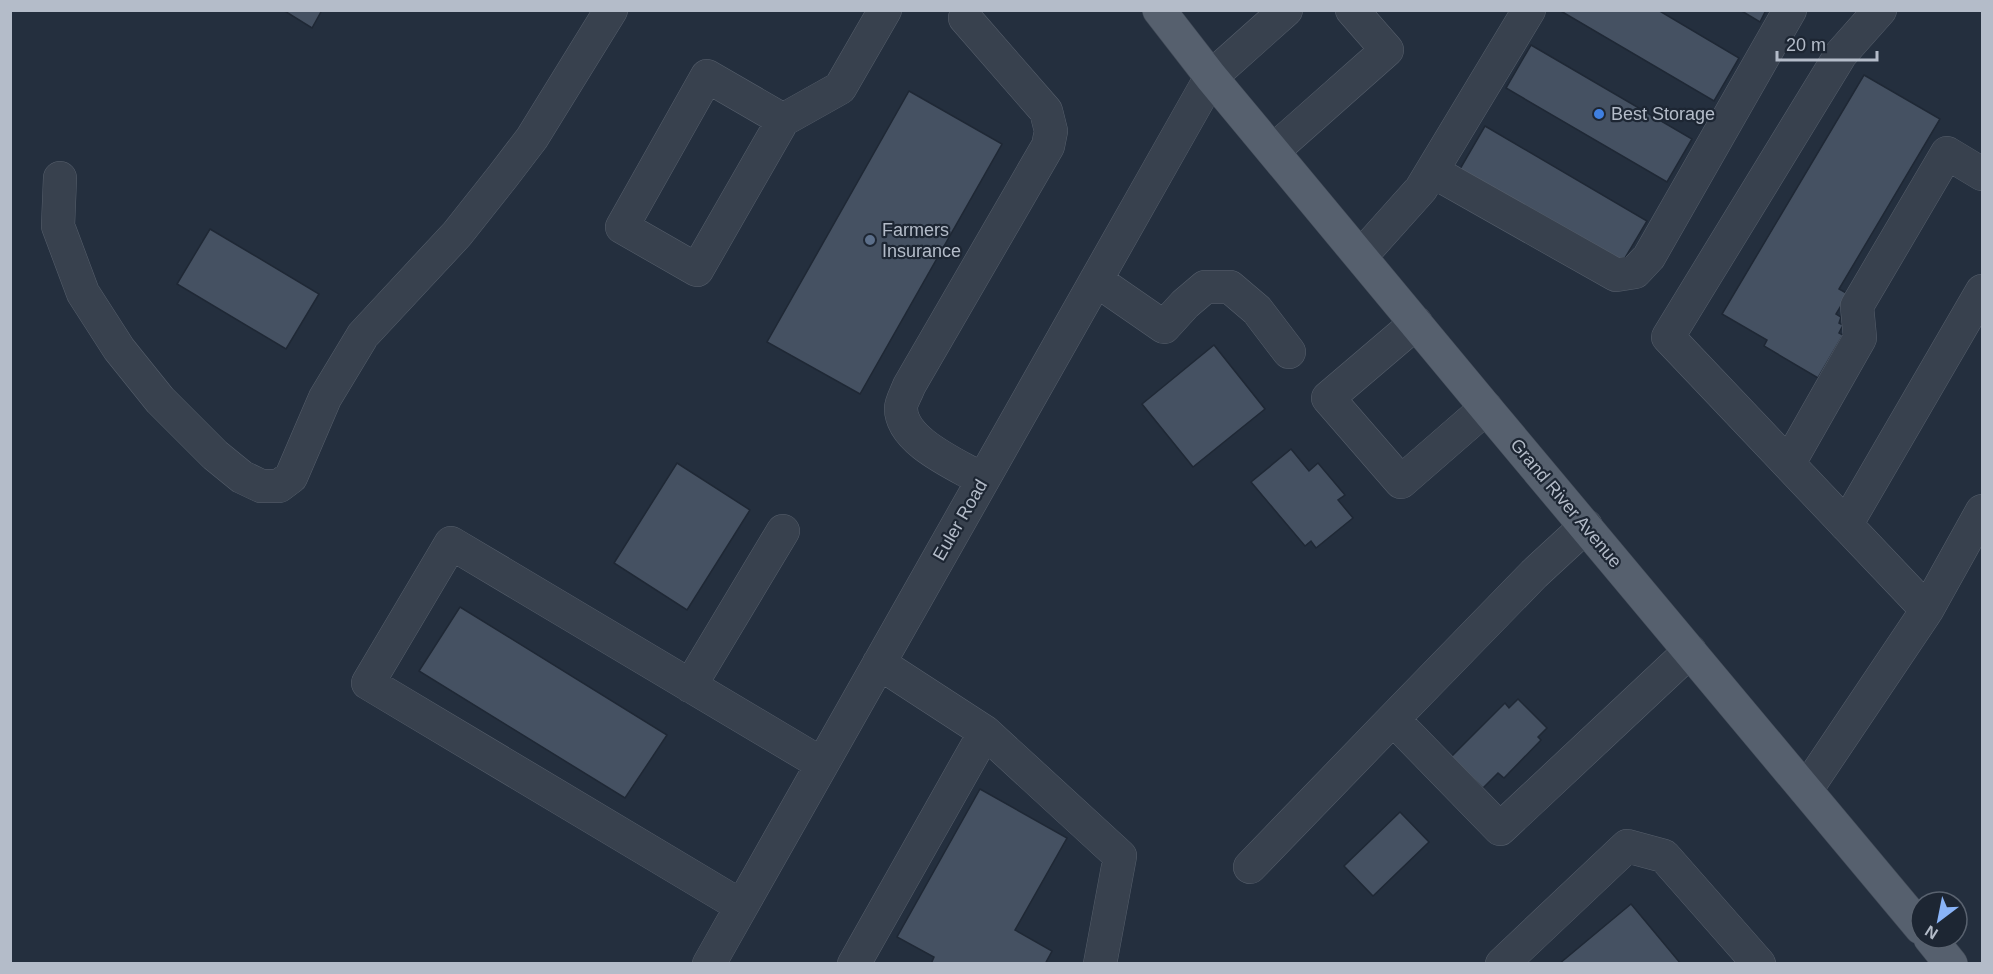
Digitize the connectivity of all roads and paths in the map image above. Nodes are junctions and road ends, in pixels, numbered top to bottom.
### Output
1 (611, 10) edge
2 (885, 10) edge
3 (1159, 10) edge
4 (1286, 10) edge
5 (1352, 10) edge
6 (1529, 10) edge
7 (1790, 10) edge
8 (1880, 10) edge
9 (965, 18) dead end
10 (1211, 77) junction
11 (783, 120) junction
12 (1273, 151) junction
13 (1432, 171) junction
14 (1983, 174) edge
15 (60, 178) dead end
16 (1361, 256) junction
17 (1096, 279) junction
18 (1983, 291) edge
19 (1416, 322) junction
20 (1289, 352) dead end
21 (1486, 408) junction
22 (1789, 463) junction
23 (983, 480) junction
24 (1983, 511) edge
25 (1846, 525) junction
26 (1586, 526) junction
27 (783, 531) dead end
28 (1927, 610) junction
29 (1690, 651) junction
30 (879, 663) junction
31 (690, 686) junction
32 (1393, 719) junction
33 (985, 732) junction
34 (822, 764) junction
35 (1806, 790) junction
36 (1250, 867) dead end
37 (741, 906) junction
38 (1909, 914) edge
39 (1940, 950) edge
40 (709, 963) edge
41 (854, 963) edge
42 (1100, 963) edge
43 (1502, 963) edge
44 (1759, 963) edge
45 (1951, 963) edge

1 - 15 street
2 - 11 street
3 - 10 main road, Grand River Avenue
4 - 10 street, Euler Road
5 - 12 street
6 - 13 street
7 - 13 street
8 - 22 street
9 - 23 street
10 - 12 main road, Grand River Avenue
10 - 17 street, Euler Road
11 - 11 street
12 - 16 main road, Grand River Avenue
13 - 16 street
14 - 22 street
16 - 19 main road, Grand River Avenue
17 - 20 street
17 - 23 street, Euler Road
18 - 25 street
19 - 21 main road, Grand River Avenue
19 - 21 street
21 - 26 main road, Grand River Avenue
22 - 25 street
23 - 30 street, Euler Road
24 - 28 street
25 - 28 street
26 - 29 main road, Grand River Avenue
26 - 32 street
27 - 31 street
28 - 35 street
29 - 32 street
29 - 35 main road, Grand River Avenue
30 - 33 street
30 - 34 street, Euler Road
31 - 34 street
31 - 37 street
32 - 36 street
33 - 41 street
33 - 42 street
34 - 37 street, Euler Road
35 - 38 main road, Grand River Avenue
37 - 40 street, Euler Road
39 - 45 main road
43 - 44 street

